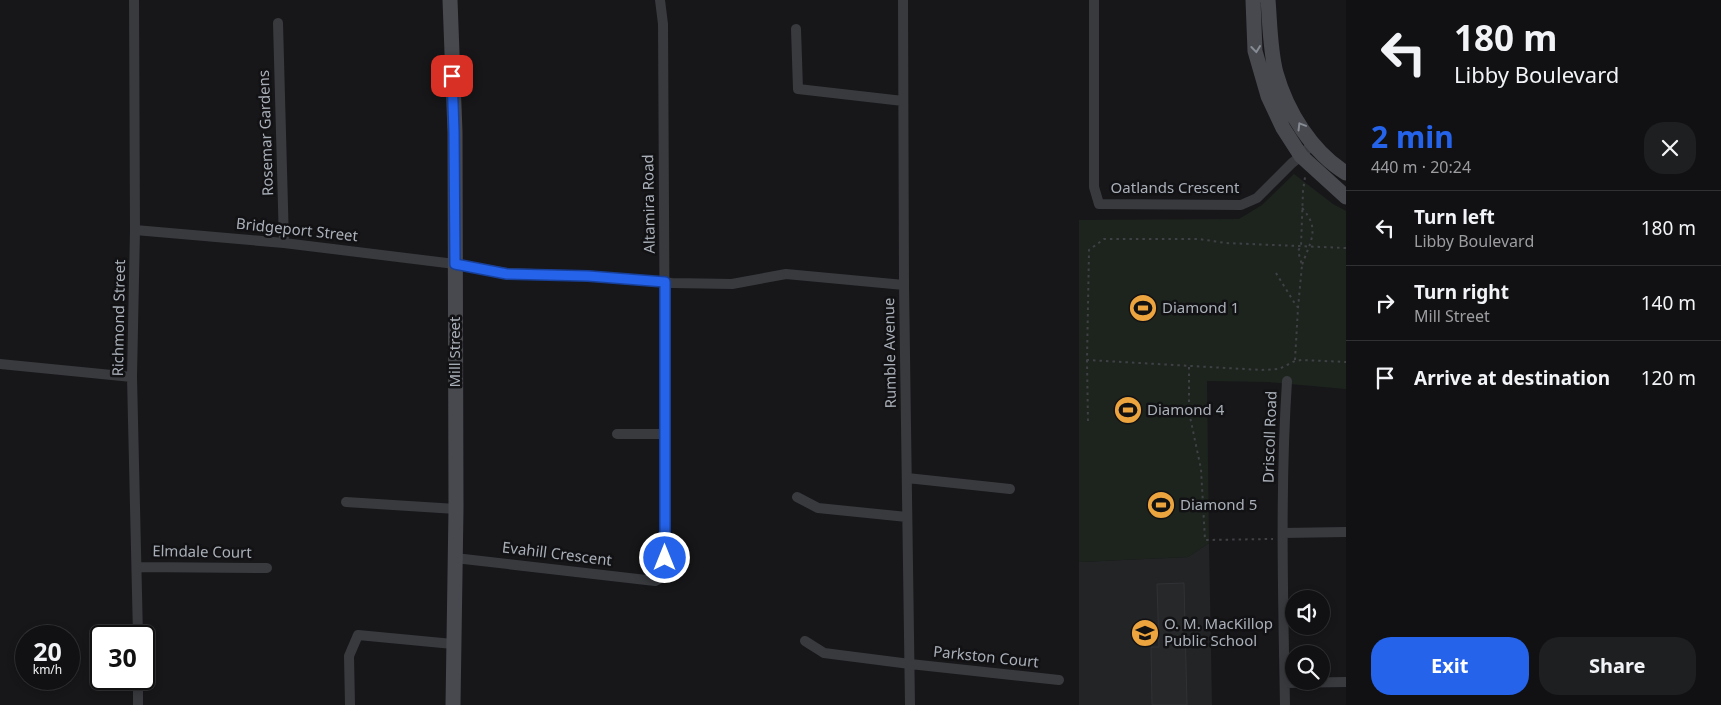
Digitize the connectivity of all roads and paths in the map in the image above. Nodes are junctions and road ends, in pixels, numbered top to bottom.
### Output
1 (134, 0) edge
2 (450, 0) edge
3 (660, 0) edge
4 (903, 0) edge
5 (1094, 0) edge
6 (1253, 0) edge
7 (1268, 0) edge
8 (278, 23) dead end
9 (796, 29) dead end
10 (903, 101) junction
11 (1312, 144) junction
12 (1301, 156) junction
13 (1306, 172) dead end
14 (1346, 173) edge
15 (1346, 197) edge
16 (1302, 208) junction
17 (135, 230) junction
18 (284, 243) junction
19 (1300, 246) junction
20 (1309, 246) junction
21 (1346, 248) edge
22 (455, 264) junction
23 (1302, 265) junction
24 (1276, 273) dead end
25 (665, 282) junction
26 (904, 285) junction
27 (1298, 308) junction
28 (1087, 360) junction
29 (1295, 361) junction
30 (1346, 362) edge
31 (0, 364) edge
32 (1189, 366) junction
33 (132, 377) junction
34 (1287, 381) dead end
35 (1088, 423) dead end
36 (617, 434) dead end
37 (665, 434) junction
38 (907, 478) junction
39 (1010, 489) dead end
40 (797, 497) dead end
41 (346, 502) dead end
42 (456, 509) junction
43 (907, 517) junction
44 (1346, 532) edge
45 (1283, 533) junction
46 (455, 558) junction
47 (137, 566) junction
48 (266, 568) dead end
49 (654, 581) joint
50 (138, 625) edge
51 (805, 640) dead end
52 (453, 644) junction
53 (910, 664) junction
54 (1060, 680) dead end
55 (1330, 682) edge
56 (1346, 682) edge
57 (1285, 683) edge
58 (138, 690) edge
59 (1285, 690) edge
60 (138, 705) edge
61 (350, 705) edge
62 (453, 705) edge
63 (910, 705) edge
64 (1285, 705) edge

1 - 17 street, Richmond Street
2 - 22 street, Mill Street
3 - 25 street, Altamira Road
4 - 10 street, Rumble Avenue
5 - 12 street, Oatlands Crescent
6 -> 12 street
11 -> 7 street
8 - 18 street, Rosemar Gardens
9 - 10 street
10 - 26 street, Rumble Avenue
11 - 12 street, Oatlands Crescent
11 - 14 street
12 - 15 street
13 - 16 path
16 - 19 path
16 - 20 path
17 - 18 street, Bridgeport Street
17 - 33 street, Richmond Street
18 - 22 street, Bridgeport Street
19 - 20 path
19 - 23 path
19 - 28 path
20 - 21 path
20 - 23 path
22 - 25 street, Bridgeport Street
22 - 42 street, Mill Street
23 - 27 path
24 - 27 path
25 - 26 street, Bridgeport Street
25 - 37 street, Altamira Road
26 - 38 street, Rumble Avenue
27 - 29 path
28 - 32 path
28 - 35 path
29 - 30 path
29 - 32 path
31 - 33 street
32 - 45 path
33 - 47 street, Richmond Street
34 - 45 street, Driscoll Road
36 - 37 street
37 - 49 street, Altamira Road
38 - 39 street
38 - 43 street, Rumble Avenue
40 - 43 street
41 - 42 street
42 - 46 street, Mill Street
43 - 53 street, Rumble Avenue
44 - 45 street
45 - 57 street, Driscoll Road
46 - 49 street, Evahill Crescent
46 - 52 street, Mill Street
47 - 48 street, Elmdale Court
47 - 50 street, Richmond Street
51 - 53 street, Parkston Court
52 - 61 street
52 - 62 street, Mill Street
53 - 54 street, Parkston Court
53 - 63 street, Rumble Avenue
55 - 56 street
58 - 60 street
59 - 64 street, Driscoll Road

